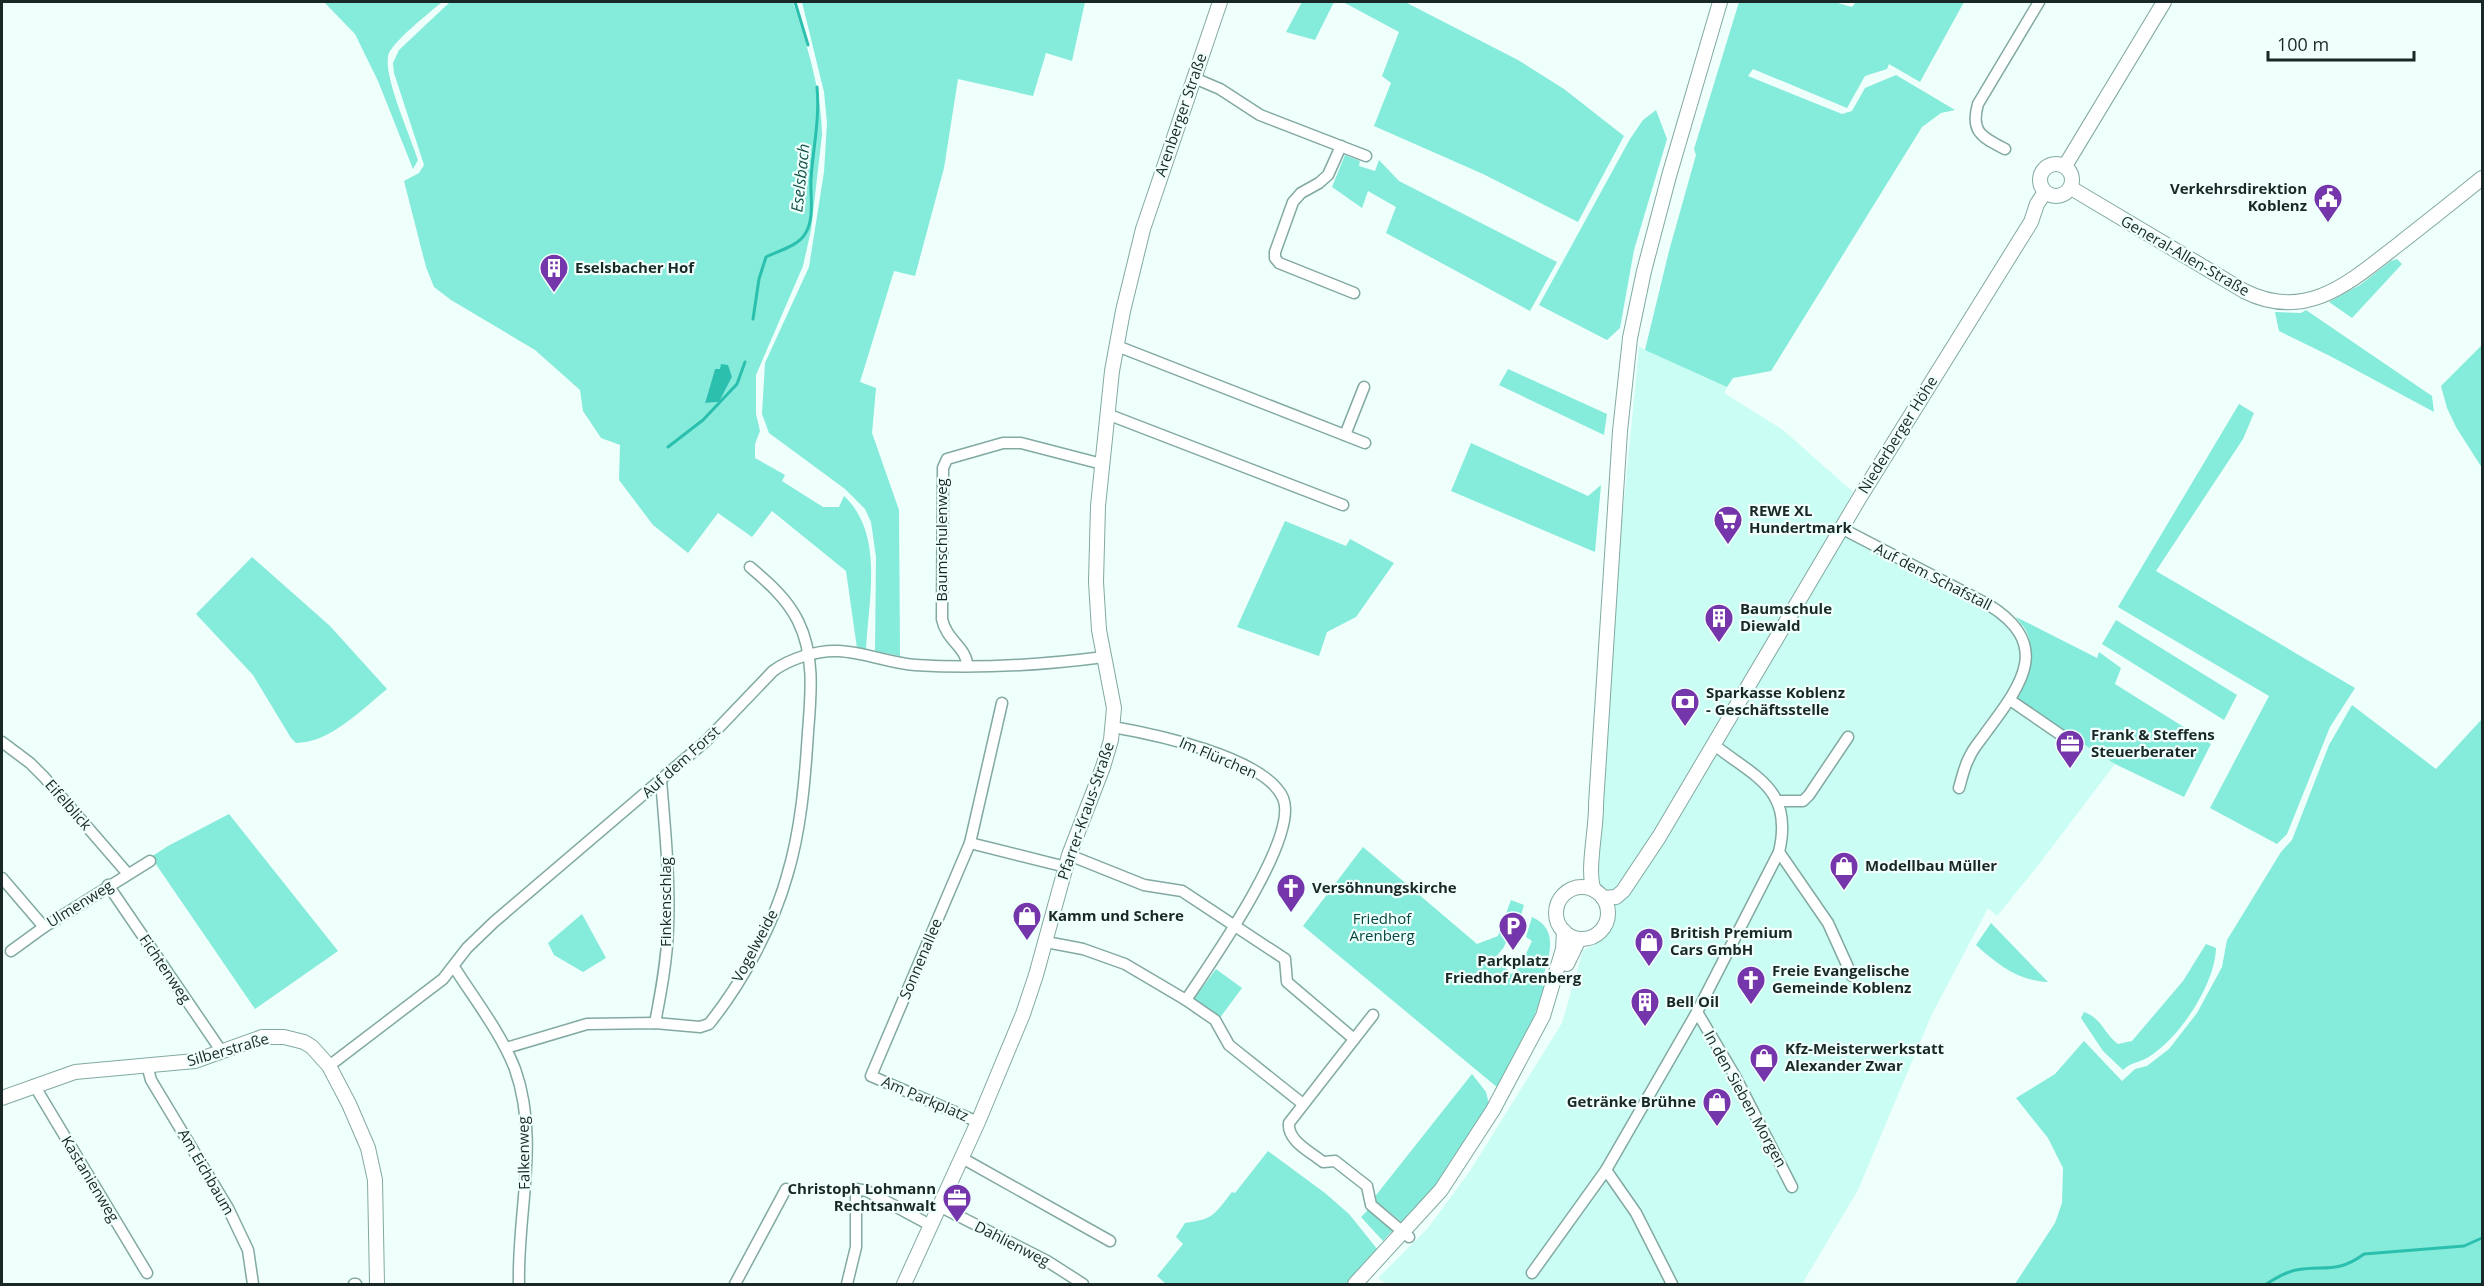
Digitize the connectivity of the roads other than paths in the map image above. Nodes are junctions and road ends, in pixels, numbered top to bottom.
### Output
1 (1220, 2) edge
2 (1720, 2) edge
3 (2038, 2) edge
4 (2163, 2) edge
5 (1194, 78) junction
6 (1341, 146) junction
7 (2005, 149) dead end
8 (1366, 156) dead end
9 (2065, 166) junction
10 (2482, 178) edge
11 (2071, 188) junction
12 (2049, 194) junction
13 (1143, 229) joint
14 (1354, 293) dead end
15 (1117, 346) junction
16 (1364, 387) dead end
17 (1107, 414) junction
18 (1345, 435) junction
19 (1365, 443) dead end
20 (1102, 464) junction
21 (1343, 505) dead end
22 (1841, 528) junction
23 (750, 567) dead end
24 (810, 656) junction
25 (1104, 657) junction
26 (967, 665) junction
27 (2010, 700) junction
28 (1002, 703) dead end
29 (1113, 728) junction
30 (1848, 736) dead end
31 (2, 742) edge
32 (1713, 744) junction
33 (2077, 746) dead end
34 (661, 780) junction
35 (1959, 788) dead end
36 (1779, 801) junction
37 (1596, 804) junction
38 (1659, 837) junction
39 (970, 843) junction
40 (1779, 852) junction
41 (150, 861) dead end
42 (1068, 861) junction
43 (128, 874) junction
44 (2, 878) edge
45 (108, 885) junction
46 (1576, 888) junction
47 (1598, 894) junction
48 (1608, 914) junction
49 (1234, 924) junction
50 (44, 927) junction
51 (1564, 931) junction
52 (1579, 939) junction
53 (1046, 942) junction
54 (12, 951) dead end
55 (454, 967) junction
56 (1852, 976) dead end
57 (1186, 1000) junction
58 (1697, 1012) junction
59 (1373, 1015) dead end
60 (655, 1023) junction
61 (1354, 1039) junction
62 (506, 1048) junction
63 (222, 1052) junction
64 (147, 1065) junction
65 (329, 1066) junction
66 (871, 1076) joint
67 (34, 1084) junction
68 (2, 1098) edge
69 (1303, 1104) junction
70 (978, 1122) junction
71 (962, 1158) junction
72 (1606, 1170) junction
73 (1792, 1187) dead end
74 (786, 1189) dead end
75 (939, 1206) junction
76 (930, 1225) junction
77 (1406, 1234) junction
78 (1110, 1241) dead end
79 (147, 1273) dead end
80 (1532, 1273) dead end
81 (253, 1284) edge
82 (377, 1284) edge
83 (519, 1284) edge
84 (735, 1284) edge
85 (847, 1284) edge
86 (904, 1284) edge
87 (1083, 1284) edge
88 (1355, 1284) edge
89 (1362, 1284) edge
90 (1672, 1284) edge

1 - 5 street, Arenberger Straße
2 - 37 street
3 - 7 street
4 - 9 street
5 - 6 street
5 - 13 street, Arenberger Straße
6 - 8 street
6 - 14 street
9 - 11 street
9 - 12 street
10 - 11 street, General-Allen-Straße
11 - 12 street
12 - 22 street, Niederberger Höhe
13 - 15 street, Pfarrer-Kraus-Straße
15 - 17 street, Pfarrer-Kraus-Straße
15 - 18 street
16 - 18 street
17 - 20 street, Pfarrer-Kraus-Straße
17 - 21 street
18 - 19 street
20 - 25 street, Pfarrer-Kraus-Straße
20 - 26 street, Baumschulenweg
22 - 27 street, Auf dem Schafstall
22 - 32 street, Niederberger Höhe
23 - 24 street
24 - 26 street, Auf dem Forst
24 - 34 street, Auf dem Forst
24 - 60 street, Vogelweide
25 - 26 street, Auf dem Forst
25 - 29 street, Pfarrer-Kraus-Straße
27 - 33 street
27 - 35 street, Auf dem Schafstall
28 - 39 street, Sonnenallee
29 - 42 street, Pfarrer-Kraus-Straße
29 - 49 street, Im Flürchen
30 - 36 street
31 - 43 street, Eifelblick
32 - 36 street
32 - 38 street, Niederberger Höhe
34 - 55 street, Auf dem Forst
34 - 60 street, Finkenschlag
36 - 40 street, In den Sieben Morgen
37 - 46 street
37 - 47 street
38 - 47 street, Niederberger Höhe
38 - 48 street, Niederberger Höhe
39 - 42 street
39 - 66 street, Sonnenallee
40 - 56 street
40 - 58 street, In den Sieben Morgen
41 - 43 street, Ulmenweg
42 - 49 street
42 - 53 street, Pfarrer-Kraus-Straße
43 - 45 street, Ulmenweg
44 - 50 street
45 - 50 street, Ulmenweg
45 - 63 street, Fichtenweg
46 - 47 street
46 - 51 street
47 - 48 street
48 - 52 street
49 - 57 street, Im Flürchen
49 - 61 street
50 - 54 street, Ulmenweg
51 - 52 street
51 - 77 street
52 - 77 street
53 - 57 street
53 - 70 street, Pfarrer-Kraus-Straße
55 - 62 street, Falkenweg
55 - 65 street, Auf dem Forst
57 - 69 street
58 - 72 street, In den Sieben Morgen
58 - 73 street, In den Sieben Morgen
59 - 61 street
60 - 62 street, Vogelweide
61 - 69 street
62 - 83 street, Falkenweg
63 - 64 street, Silberstraße
63 - 65 street, Silberstraße
64 - 67 street, Silberstraße
64 - 81 street, Am Eichbaum
65 - 82 street, Silberstraße
66 - 70 street, Am Parkplatz
67 - 68 street, Silberstraße
67 - 79 street, Kastanienweg
69 - 77 street
70 - 71 street, Pfarrer-Kraus-Straße
71 - 75 street, Pfarrer-Kraus-Straße
71 - 78 street
72 - 80 street, In den Sieben Morgen
72 - 90 street
74 - 84 street
75 - 76 street, Pfarrer-Kraus-Straße
75 - 87 street, Dahlienweg
76 - 85 street
76 - 86 street, Pfarrer-Kraus-Straße
77 - 88 street
77 - 89 street

